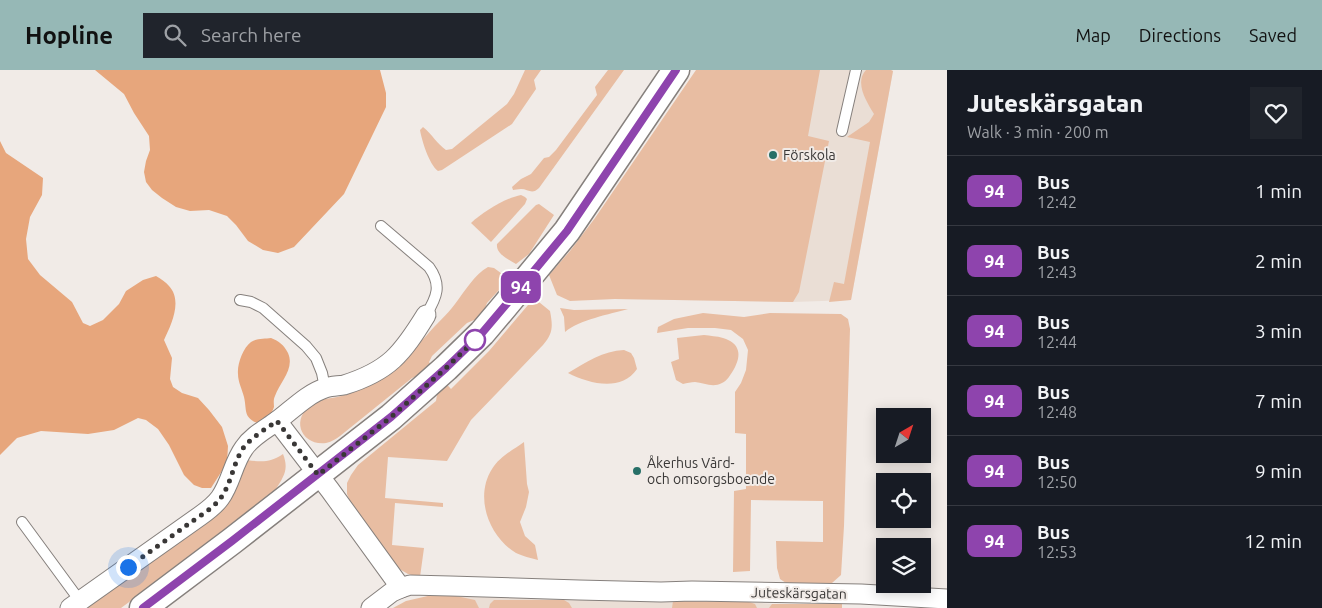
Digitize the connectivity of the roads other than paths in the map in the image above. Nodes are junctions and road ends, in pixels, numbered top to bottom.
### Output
1 (676, 70) edge
2 (856, 70) edge
3 (842, 131) dead end
4 (381, 226) dead end
5 (240, 300) dead end
6 (426, 315) joint
7 (325, 388) junction
8 (277, 421) junction
9 (318, 475) junction
10 (22, 522) dead end
11 (401, 588) junction
12 (947, 599) edge
13 (75, 604) edge
14 (143, 608) edge
15 (371, 608) edge

1 - 9 street
2 - 3 lane
4 - 6 lane
5 - 7 lane
6 - 7 street
7 - 8 street
8 - 9 street
8 - 13 street
9 - 11 street
9 - 14 street
10 - 13 lane
11 - 12 street, Juteskärsgatan
11 - 15 street

